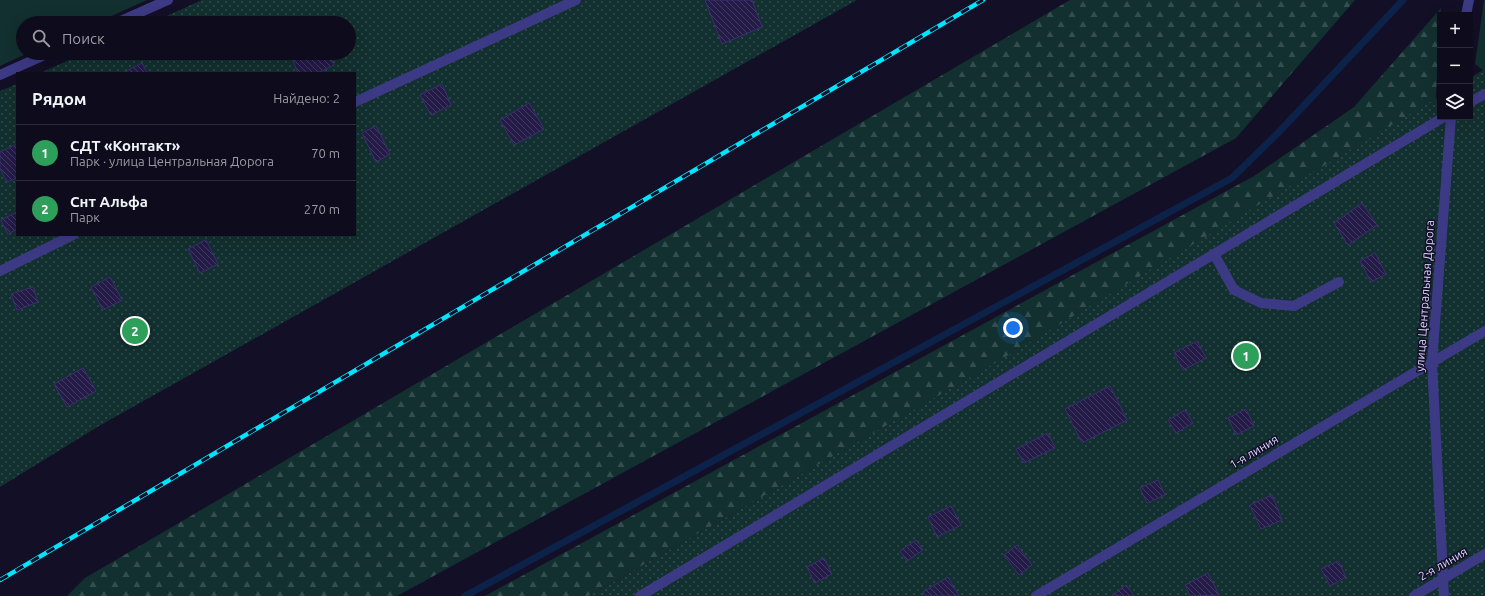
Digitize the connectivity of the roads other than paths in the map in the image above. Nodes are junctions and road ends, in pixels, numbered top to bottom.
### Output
1 (168, 0) edge
2 (576, 0) edge
3 (1469, 0) edge
4 (1467, 12) edge
5 (132, 16) edge
6 (33, 60) edge
7 (0, 75) edge
8 (1485, 94) edge
9 (1473, 100) edge
10 (356, 102) edge
11 (1439, 120) edge
12 (1451, 120) edge
13 (71, 236) edge
14 (1214, 254) junction
15 (0, 270) edge
16 (1339, 282) dead end
17 (1485, 331) edge
18 (1432, 362) junction
19 (1485, 554) edge
20 (1442, 580) junction
21 (640, 596) edge
22 (1036, 596) edge
23 (1414, 596) edge
24 (1444, 596) edge

1 - 5 street
2 - 10 street
3 - 4 street
6 - 7 street
8 - 9 street
11 - 14 street
12 - 18 street, улица Центральная Дорога
13 - 15 street
14 - 16 street
14 - 21 street
17 - 18 street, 1-я линия
18 - 20 street, улица Центральная Дорога
18 - 22 street, 1-я линия
19 - 20 street, 2-я линия
20 - 23 street, 2-я линия
20 - 24 street, улица Центральная Дорога

